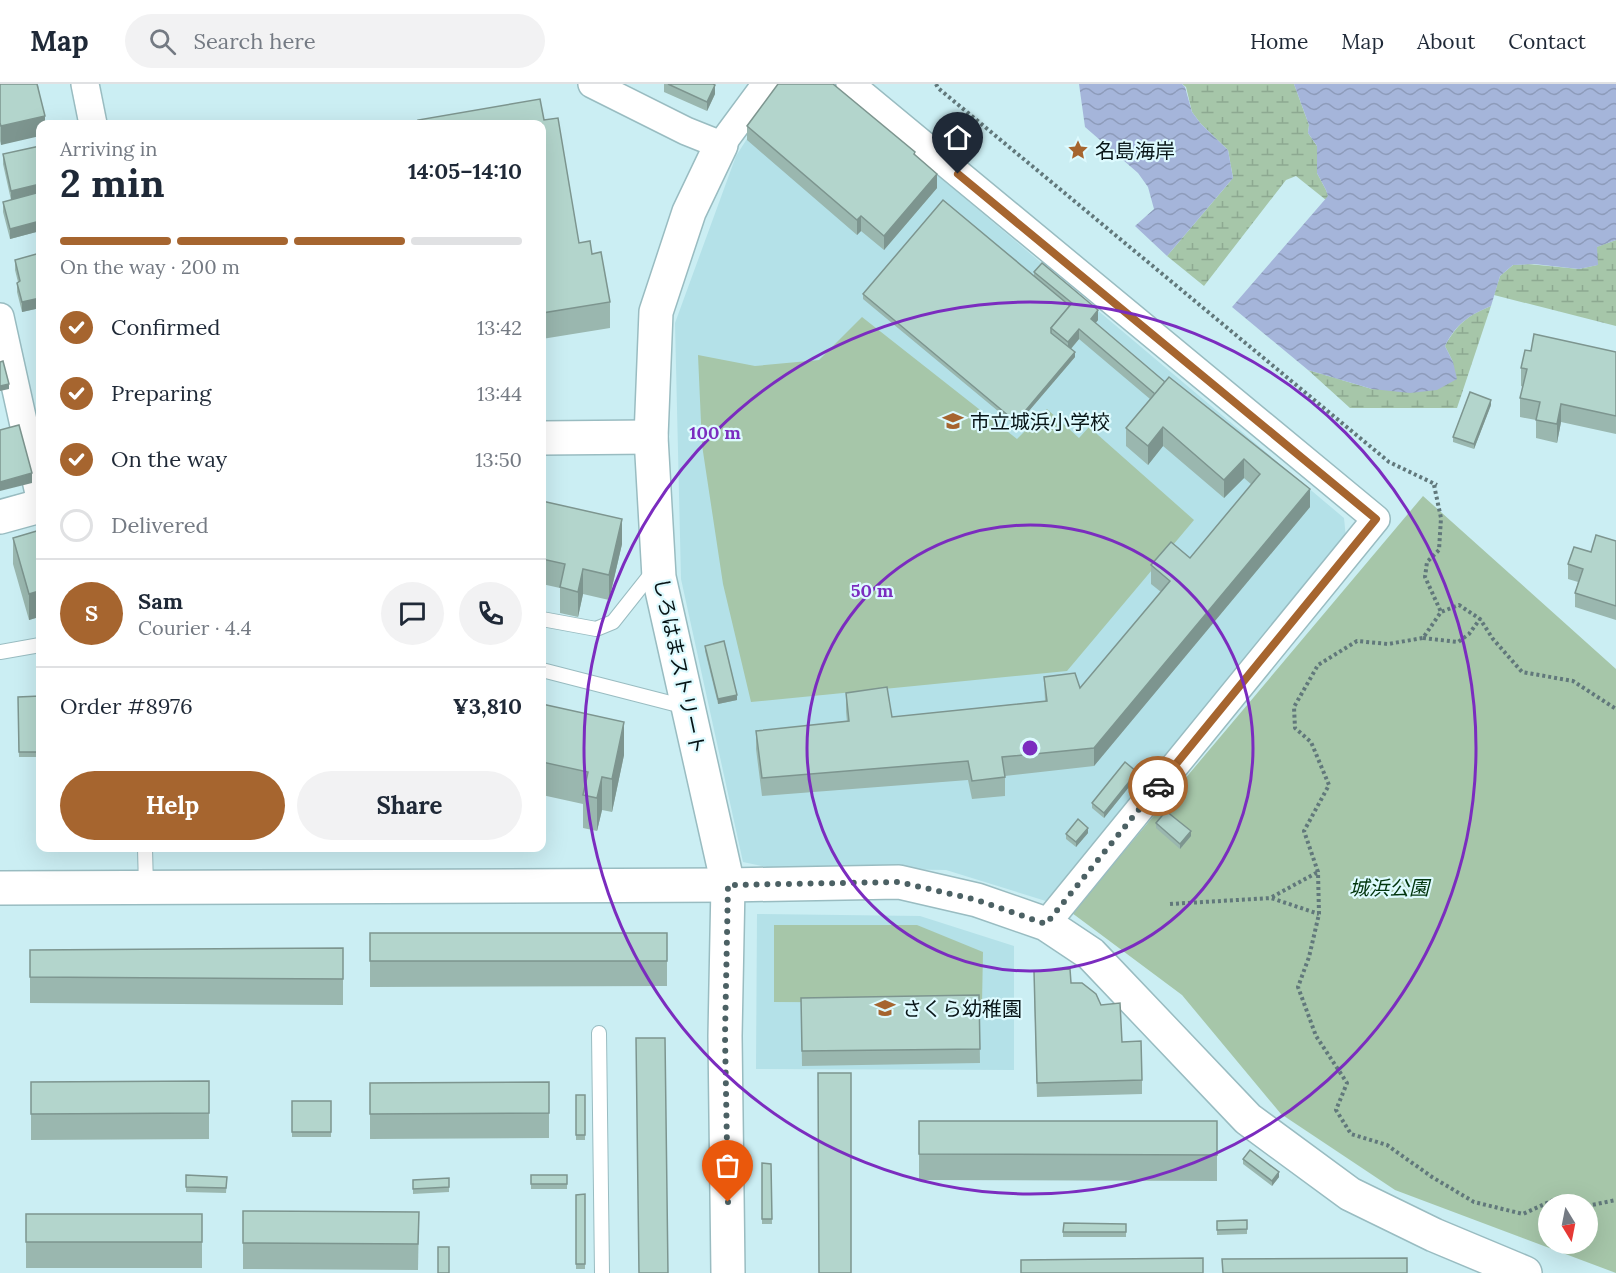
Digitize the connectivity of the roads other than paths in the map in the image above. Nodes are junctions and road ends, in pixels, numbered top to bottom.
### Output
1 (85, 84) edge
2 (592, 84) edge
3 (766, 84) edge
4 (850, 84) edge
5 (92, 120) edge
6 (721, 145) junction
7 (0, 317) edge
8 (651, 437) junction
9 (546, 438) edge
10 (36, 480) edge
11 (36, 507) edge
12 (0, 517) edge
13 (658, 564) junction
14 (546, 619) edge
15 (36, 646) edge
16 (0, 652) edge
17 (546, 671) edge
18 (688, 708) junction
19 (145, 852) edge
20 (728, 885) junction
21 (146, 887) junction
22 (0, 888) edge
23 (1046, 924) junction
24 (599, 1033) dead end
25 (602, 1273) edge
26 (729, 1273) edge
27 (1525, 1273) edge

1 - 5 street
2 - 6 street
3 - 6 street, しろはまストリート
4 - 23 street
6 - 8 street, しろはまストリート
7 - 10 street
8 - 9 street
8 - 13 street, しろはまストリート
11 - 12 street
13 - 14 lane
13 - 18 street, しろはまストリート
15 - 16 lane
17 - 18 lane
18 - 20 street, しろはまストリート
19 - 21 lane
20 - 21 street
20 - 23 street
20 - 26 street, しろはまストリート
21 - 22 street
23 - 27 street
24 - 25 lane

